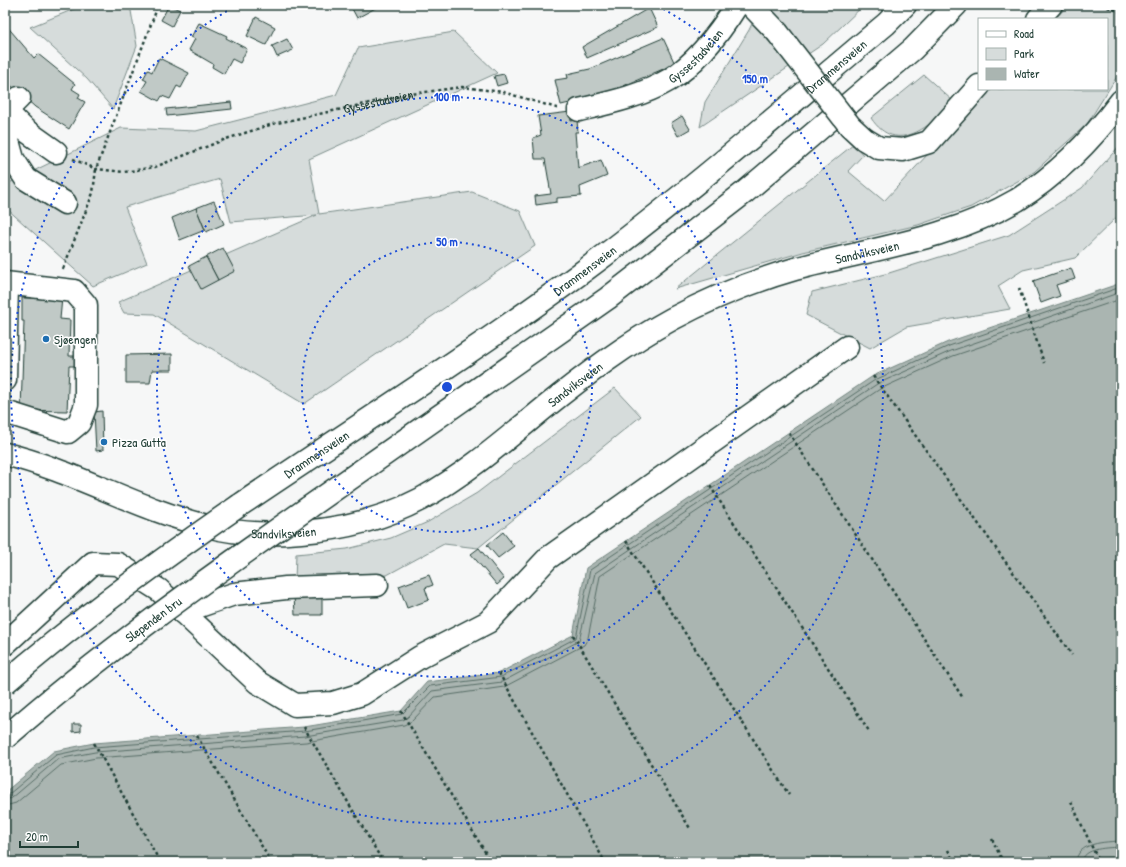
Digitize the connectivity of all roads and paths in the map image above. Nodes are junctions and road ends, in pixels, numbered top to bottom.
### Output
1 (156, 5) edge
2 (737, 5) edge
3 (751, 5) edge
4 (905, 5) edge
5 (956, 5) edge
6 (1050, 5) edge
7 (1102, 5) edge
8 (1121, 12) edge
9 (1039, 18) edge
10 (978, 87) edge
11 (1121, 101) edge
12 (10, 106) edge
13 (579, 110) joint
14 (56, 152) joint
15 (96, 169) junction
16 (65, 203) dead end
17 (6, 284) edge
18 (1019, 288) dead end
19 (58, 289) junction
20 (847, 347) dead end
21 (1044, 363) dead end
22 (873, 376) dead end
23 (5, 380) edge
24 (5, 412) edge
25 (789, 433) dead end
26 (5, 454) edge
27 (710, 486) dead end
28 (626, 541) dead end
29 (377, 585) dead end
30 (182, 612) junction
31 (573, 635) dead end
32 (5, 644) edge
33 (1072, 655) dead end
34 (499, 673) dead end
35 (5, 683) edge
36 (962, 698) dead end
37 (402, 711) dead end
38 (304, 727) dead end
39 (869, 731) dead end
40 (197, 736) dead end
41 (5, 738) edge
42 (94, 743) dead end
43 (789, 795) dead end
44 (1071, 802) dead end
45 (691, 830) dead end
46 (992, 839) dead end
47 (948, 850) dead end
48 (160, 862) edge
49 (271, 862) edge
50 (383, 862) edge
51 (491, 862) edge
52 (605, 862) edge
53 (954, 862) edge
54 (1003, 862) edge
55 (1099, 862) edge

1 - 15 path
2 - 13 main road, Gyssestadveien
3 - 10 main road, bridge
4 - 35 main road, Drammensveien, bridge
5 - 41 main road, Slependen bru, bridge
6 - 9 main road
7 - 8 path
11 - 26 main road, Sandviksveien
12 - 14 main road
12 - 16 main road
13 - 15 path, Gyssestadveien
14 - 15 path, Gyssestadveien
15 - 19 path
17 - 19 main road
17 - 23 main road
18 - 21 path
19 - 24 main road
20 - 30 main road
22 - 33 path
25 - 36 path
27 - 39 path
28 - 43 path
29 - 30 main road
30 - 32 main road
31 - 45 path
34 - 52 path
37 - 51 path
38 - 50 path
40 - 49 path
42 - 48 path
44 - 55 path
46 - 54 path
47 - 53 path

